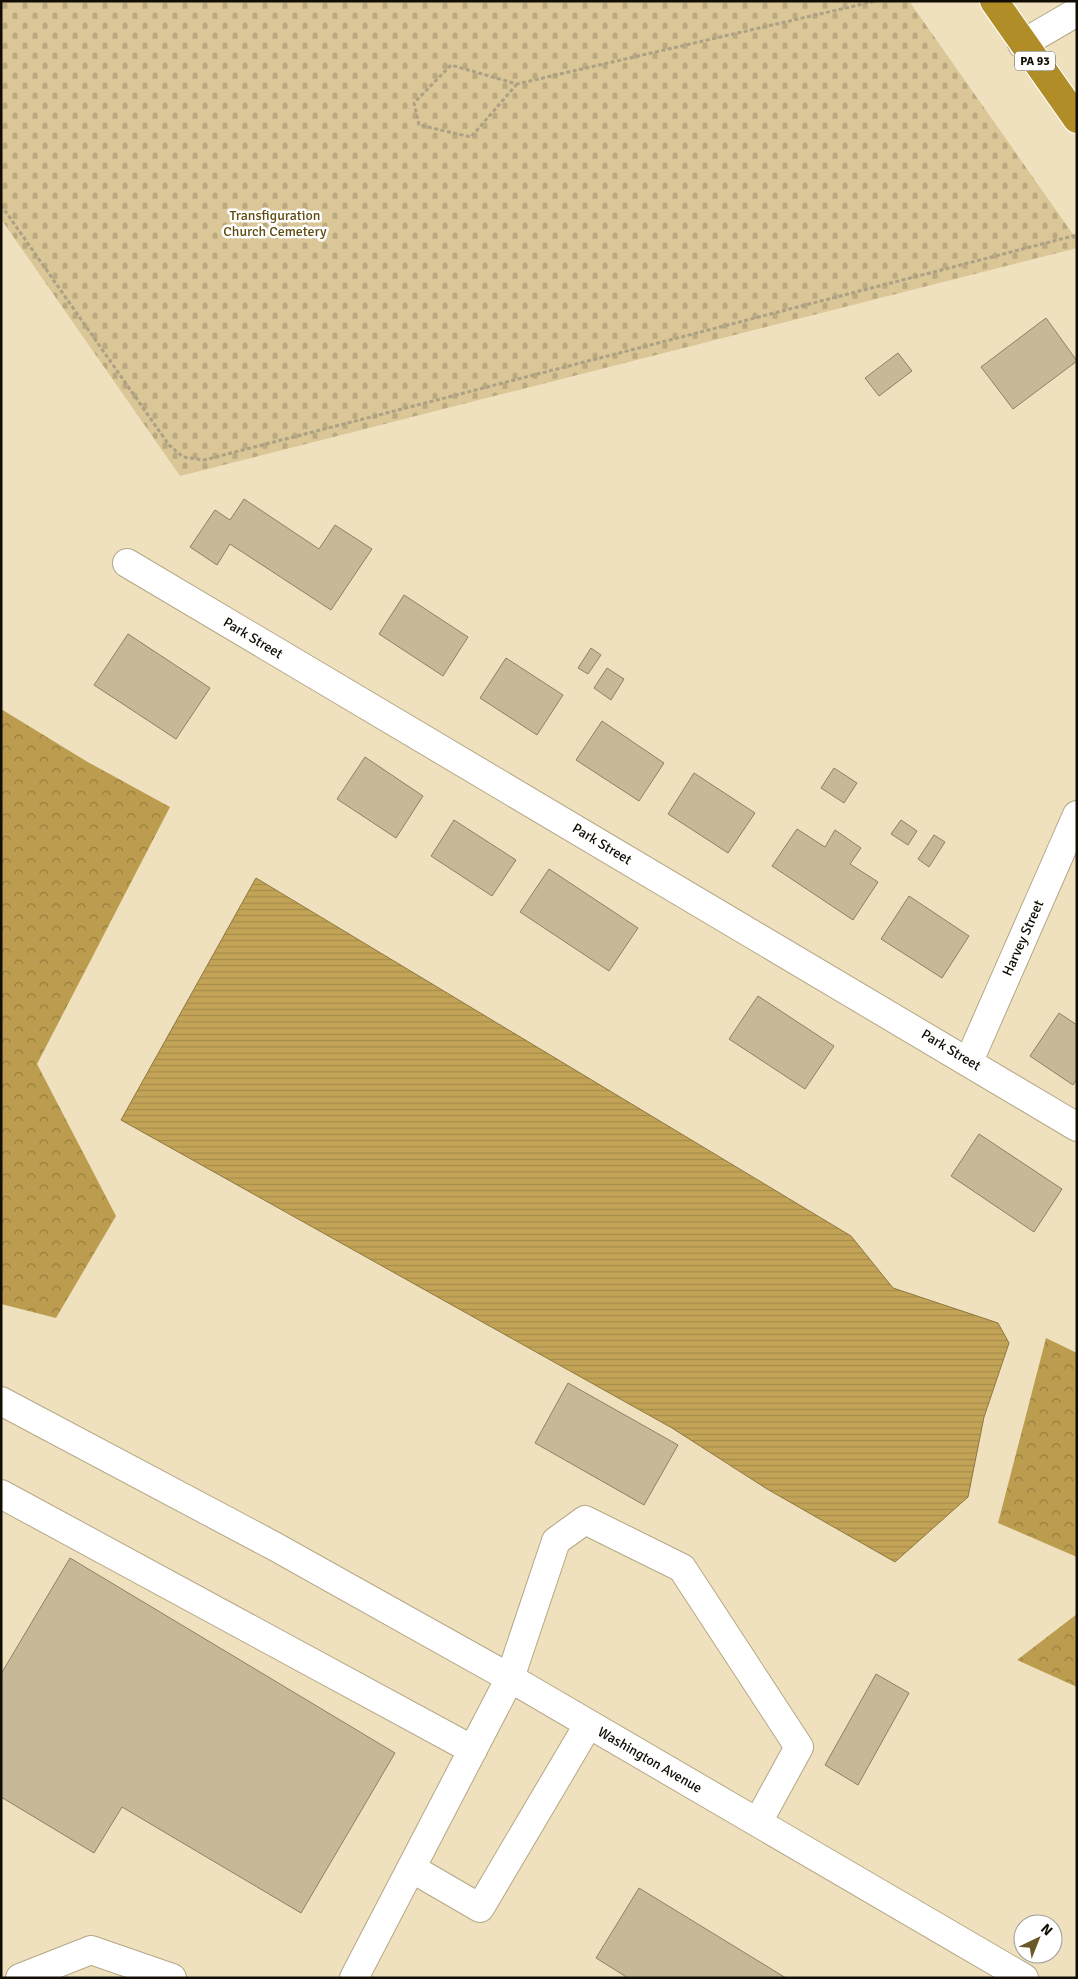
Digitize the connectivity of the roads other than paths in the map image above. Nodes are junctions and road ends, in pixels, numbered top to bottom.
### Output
1 (994, 1) edge
2 (1077, 12) edge
3 (1022, 44) junction
4 (1077, 119) edge
5 (127, 563) dead end
6 (1077, 815) edge
7 (969, 1061) junction
8 (1077, 1126) edge
9 (1, 1401) edge
10 (1, 1494) edge
11 (510, 1678) junction
12 (588, 1725) junction
13 (474, 1750) junction
14 (758, 1822) junction
15 (411, 1868) junction
16 (91, 1950) junction
17 (20, 1978) edge
18 (75, 1978) edge
19 (172, 1978) edge
20 (354, 1978) edge
21 (1024, 1978) edge

1 - 3 highway, PA 93
2 - 3 street
3 - 4 highway, PA 93
5 - 7 street, Park Street
6 - 7 street, Harvey Street
7 - 8 street, Park Street
9 - 11 street, Washington Avenue
10 - 13 street
11 - 12 street, Washington Avenue
11 - 13 street
11 - 14 street
12 - 14 street, Washington Avenue
12 - 15 street
13 - 15 street
14 - 21 street, Washington Avenue
15 - 20 street
16 - 17 street
16 - 18 street
16 - 19 street

